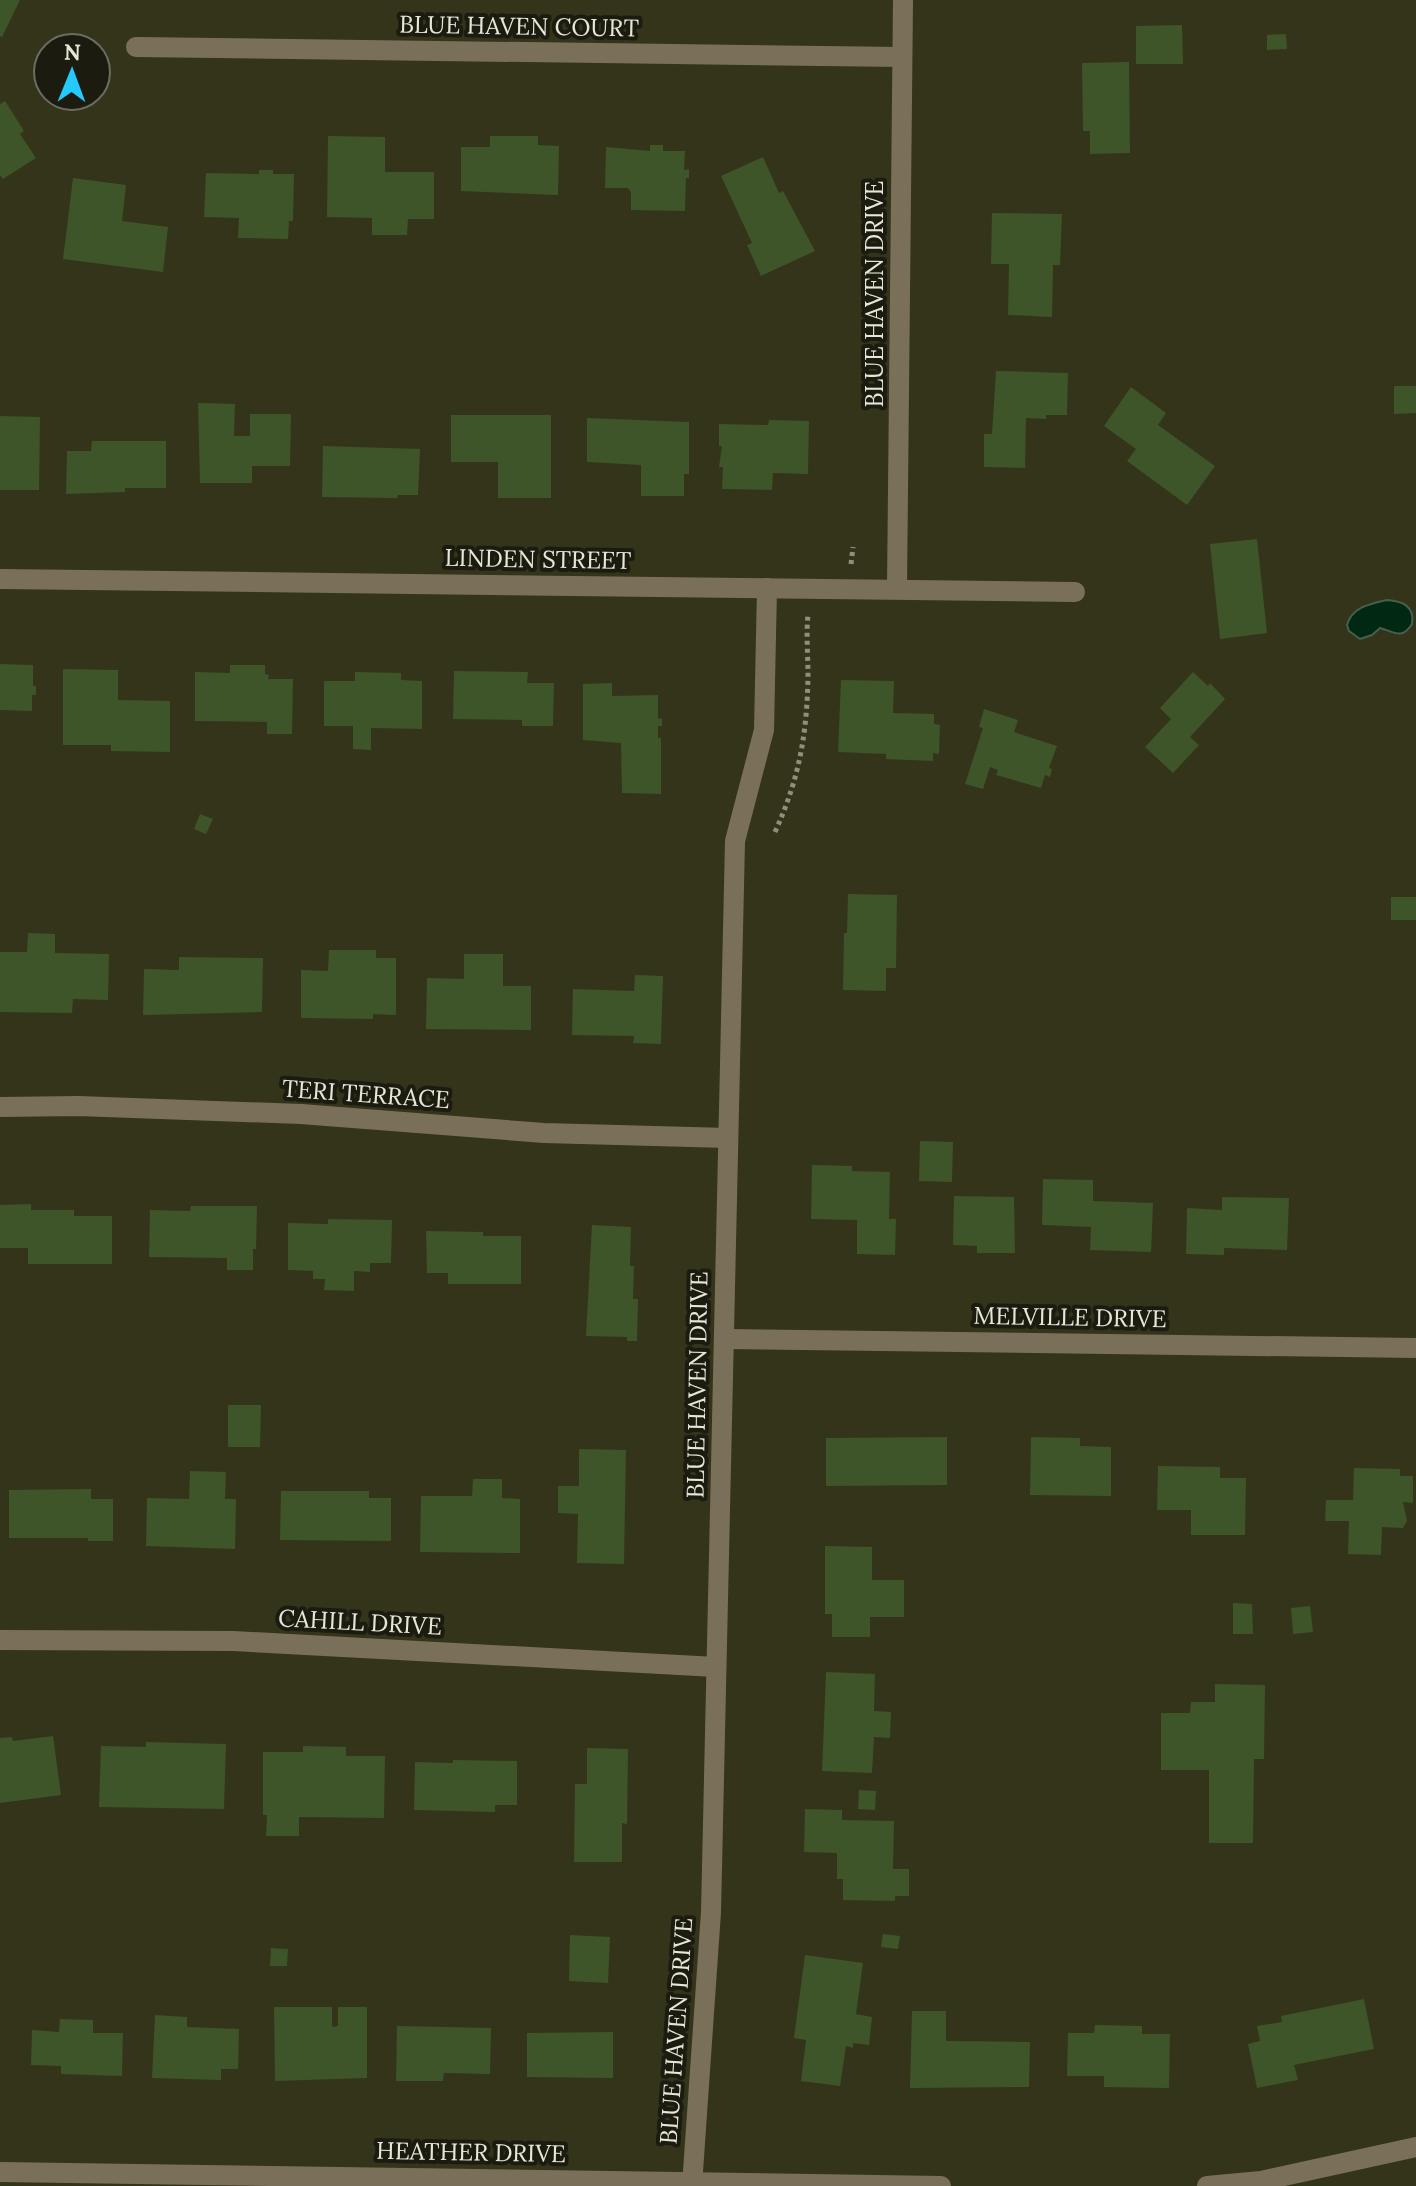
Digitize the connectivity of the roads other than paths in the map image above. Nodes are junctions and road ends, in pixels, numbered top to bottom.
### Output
1 (903, 0) edge
2 (136, 47) dead end
3 (902, 57) junction
4 (0, 579) edge
5 (767, 588) junction
6 (897, 588) junction
7 (1075, 592) dead end
8 (0, 1107) edge
9 (728, 1138) junction
10 (724, 1339) junction
11 (1416, 1348) edge
12 (0, 1640) edge
13 (716, 1667) junction
14 (1416, 2147) edge
15 (0, 2172) edge
16 (692, 2184) edge
17 (941, 2186) edge
18 (1207, 2186) edge

1 - 3 street, BLUE HAVEN DRIVE
2 - 3 street, BLUE HAVEN COURT
3 - 6 street, BLUE HAVEN DRIVE
4 - 5 street, LINDEN STREET
5 - 6 street, LINDEN STREET
5 - 9 street, BLUE HAVEN DRIVE
6 - 7 street, LINDEN STREET
8 - 9 street, TERI TERRACE
9 - 10 street, BLUE HAVEN DRIVE
10 - 11 street, MELVILLE DRIVE
10 - 13 street, BLUE HAVEN DRIVE
12 - 13 street, CAHILL DRIVE
13 - 16 street, BLUE HAVEN DRIVE
14 - 18 street
15 - 16 street, HEATHER DRIVE
16 - 17 street, HEATHER DRIVE

